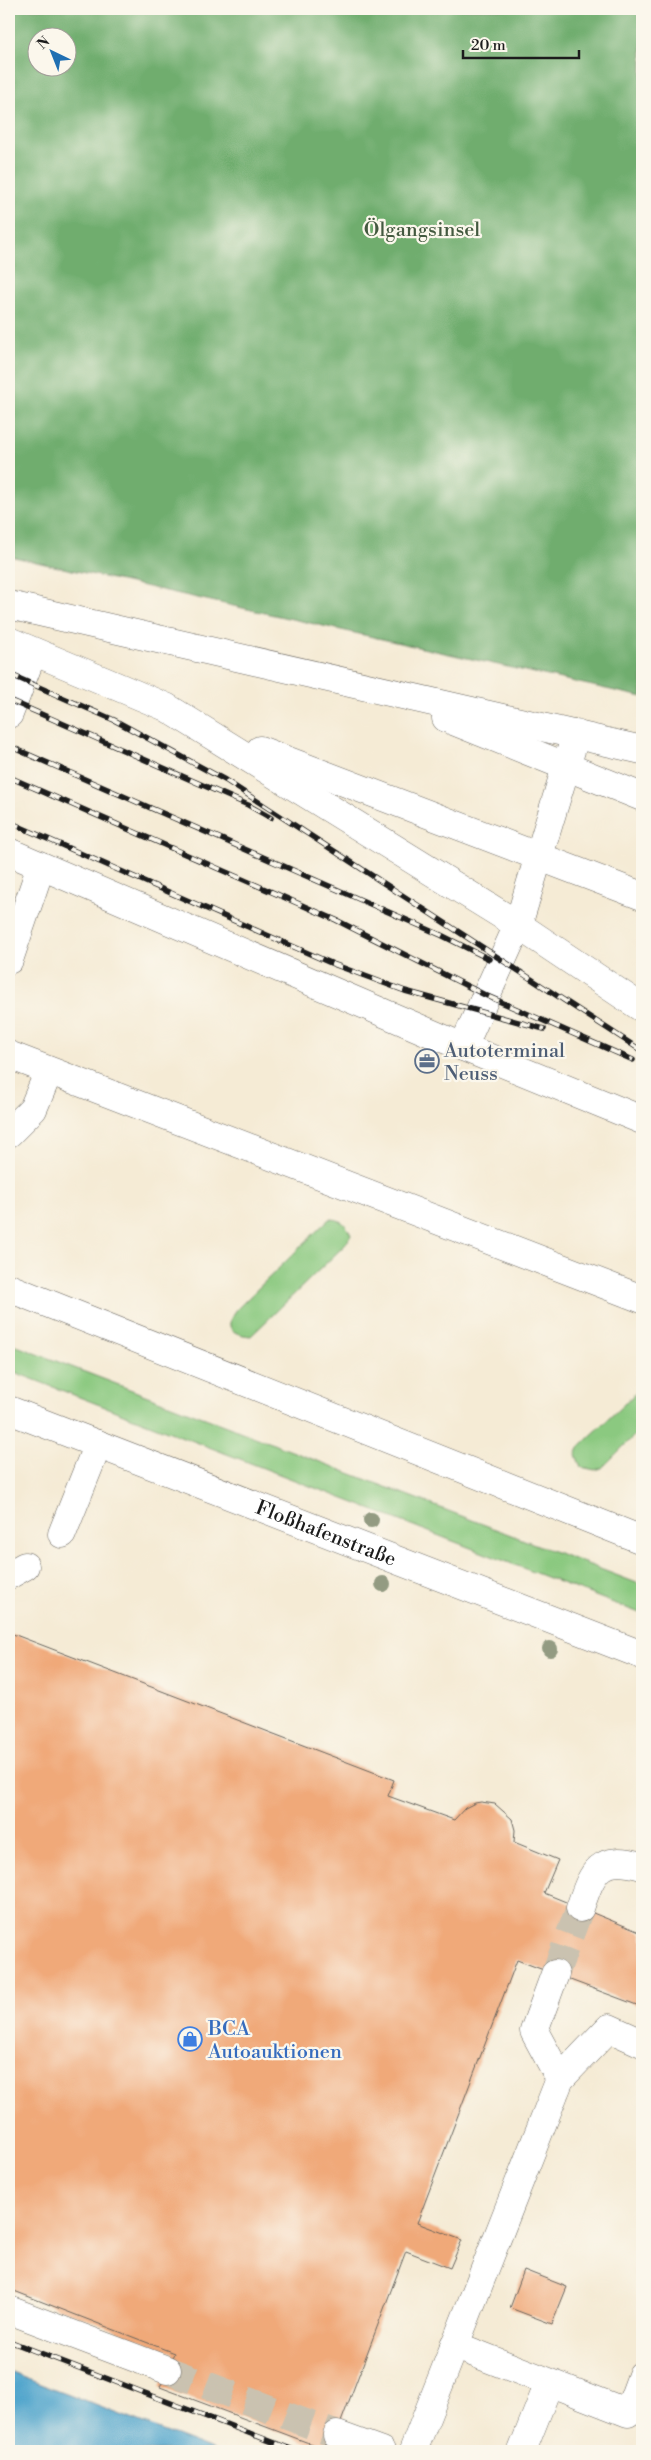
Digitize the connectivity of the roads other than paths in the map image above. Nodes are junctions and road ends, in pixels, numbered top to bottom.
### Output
1 (9, 605) edge
2 (21, 647) edge
3 (370, 688) junction
4 (9, 714) edge
5 (199, 727) junction
6 (576, 734) junction
7 (642, 750) edge
8 (567, 767) junction
9 (642, 797) edge
10 (9, 852) edge
11 (539, 857) junction
12 (41, 866) junction
13 (642, 896) edge
14 (518, 925) junction
15 (10, 950) edge
16 (566, 957) junction
17 (642, 986) edge
18 (642, 1008) edge
19 (463, 1047) junction
20 (9, 1054) edge
21 (49, 1071) junction
22 (642, 1120) edge
23 (9, 1132) edge
24 (9, 1288) edge
25 (642, 1299) edge
26 (9, 1410) edge
27 (98, 1444) junction
28 (62, 1534) dead end
29 (642, 1540) edge
30 (642, 1655) edge
31 (642, 1866) edge
32 (580, 1908) tunnel mouth
33 (555, 1974) tunnel mouth
34 (642, 2043) edge
35 (560, 2079) junction
36 (9, 2310) edge
37 (454, 2345) junction
38 (167, 2370) tunnel mouth
39 (642, 2375) edge
40 (549, 2383) junction
41 (337, 2435) tunnel mouth
42 (381, 2451) edge
43 (413, 2451) edge
44 (522, 2451) edge

1 - 3 street
2 - 4 street
2 - 5 street
3 - 6 street
3 - 8 street
5 - 11 street
5 - 14 street
6 - 7 street
6 - 8 street
8 - 9 street
8 - 11 street
10 - 12 street
11 - 13 street
11 - 14 street
12 - 15 street
12 - 19 street
14 - 16 street
14 - 19 street
16 - 17 street
16 - 18 street
19 - 22 street
20 - 21 street
21 - 23 street
21 - 25 street
24 - 29 street
26 - 27 street, Floßhafenstraße
27 - 28 street
27 - 30 street, Floßhafenstraße
31 - 32 street
33 - 35 street
34 - 35 street
35 - 37 street
36 - 38 street
37 - 40 street
37 - 43 street
39 - 40 street
40 - 44 street
41 - 42 street

